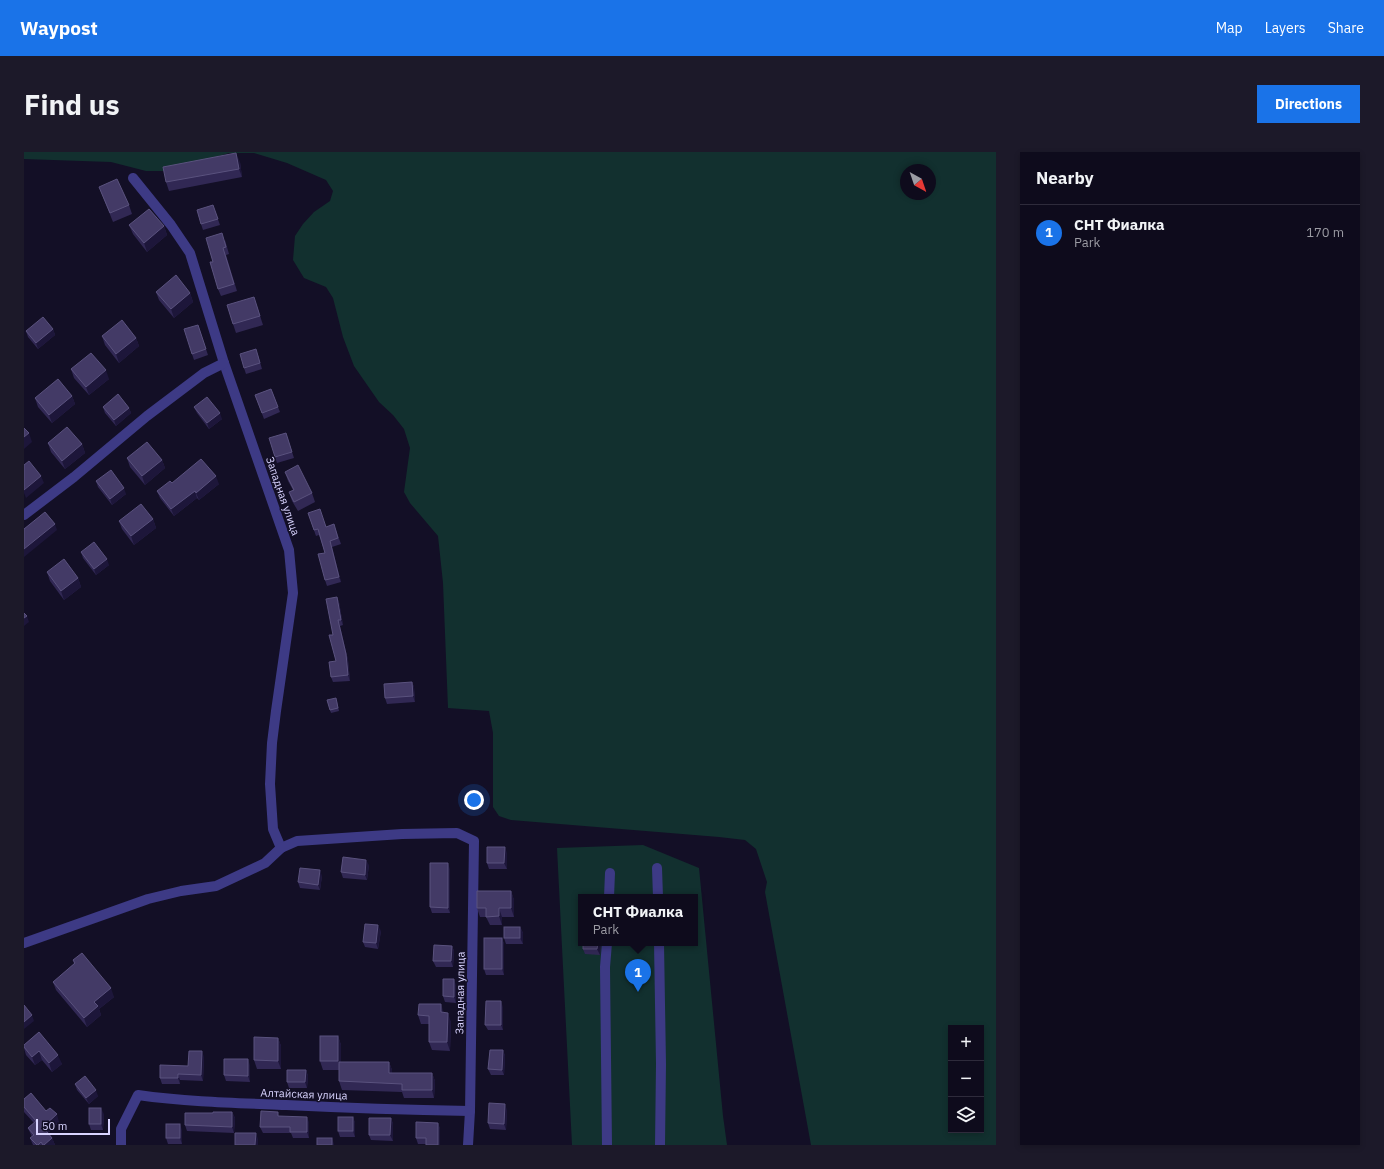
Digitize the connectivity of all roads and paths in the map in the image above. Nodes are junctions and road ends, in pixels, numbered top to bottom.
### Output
1 (133, 178) dead end
2 (224, 363) junction
3 (24, 515) edge
4 (281, 848) junction
5 (657, 868) dead end
6 (610, 873) dead end
7 (609, 894) edge
8 (658, 894) edge
9 (24, 943) edge
10 (606, 946) edge
11 (659, 946) edge
12 (470, 1111) junction
13 (121, 1145) edge
14 (468, 1145) edge
15 (607, 1145) edge
16 (660, 1145) edge

1 - 2 street, Западная улица
2 - 3 street
2 - 4 street, Западная улица
4 - 9 street
4 - 12 street, Западная улица
5 - 8 street
6 - 7 street
10 - 15 street
11 - 16 street
12 - 13 street, Алтайская улица
12 - 14 street, Западная улица

